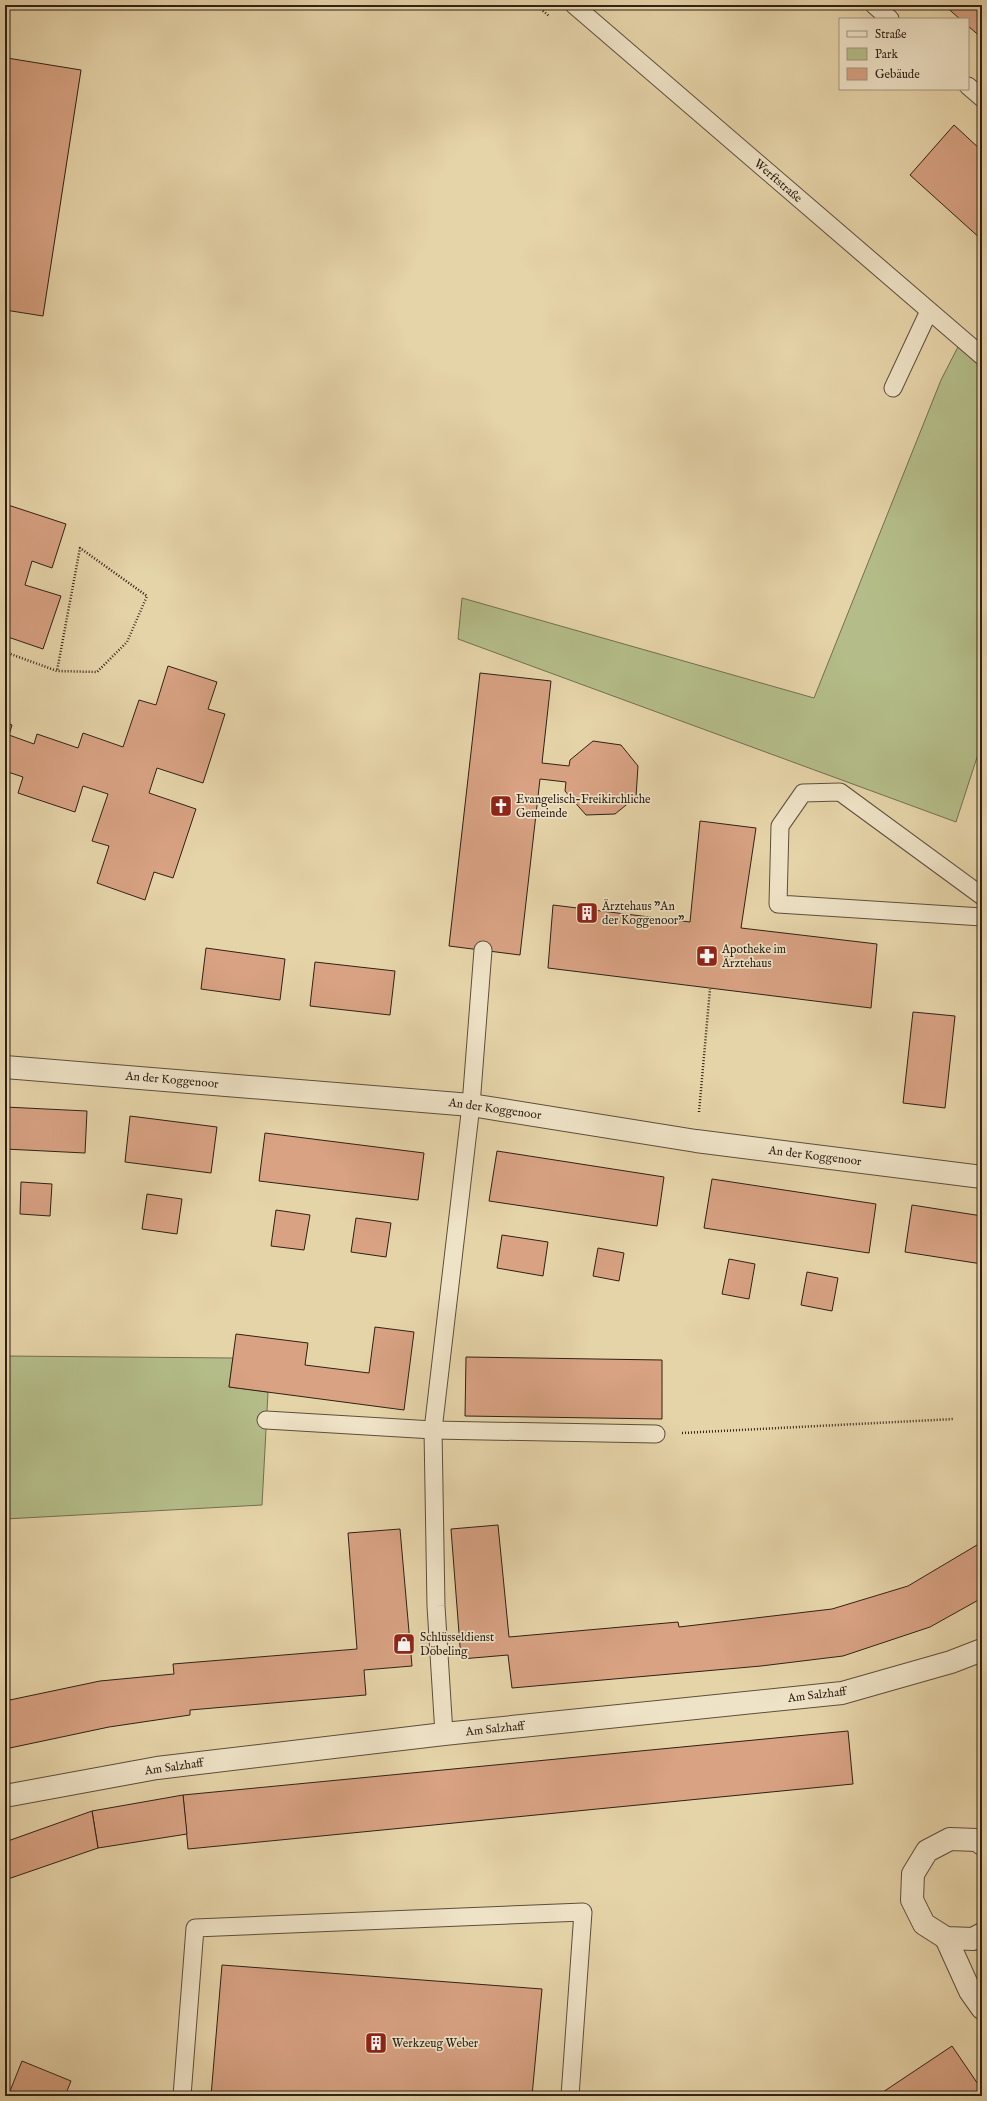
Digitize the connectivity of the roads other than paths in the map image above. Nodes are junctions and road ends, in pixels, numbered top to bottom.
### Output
1 (574, 5) edge
2 (874, 5) edge
3 (889, 18) edge
4 (969, 87) edge
5 (982, 98) edge
6 (929, 311) junction
7 (982, 356) edge
8 (893, 388) dead end
9 (982, 896) edge
10 (982, 917) edge
11 (483, 950) dead end
12 (5, 1066) edge
13 (471, 1104) junction
14 (982, 1177) edge
15 (266, 1420) dead end
16 (433, 1430) junction
17 (656, 1434) road end
18 (982, 1650) edge
19 (444, 1734) junction
20 (5, 1796) edge
21 (982, 1844) edge
22 (982, 1934) edge
23 (946, 1938) junction
24 (978, 1994) edge
25 (182, 2096) edge
26 (570, 2096) edge

1 - 6 lane, Werftstraße
2 - 3 lane
4 - 5 lane
6 - 7 lane, Werftstraße
6 - 8 lane
9 - 10 lane
11 - 13 lane
12 - 13 street, An der Koggenoor
13 - 14 street, An der Koggenoor
13 - 16 lane
15 - 16 lane
16 - 17 lane
16 - 19 lane
18 - 19 street, Am Salzhaff
19 - 20 street, Am Salzhaff
21 - 23 street
22 - 23 street
23 - 24 street
25 - 26 lane

